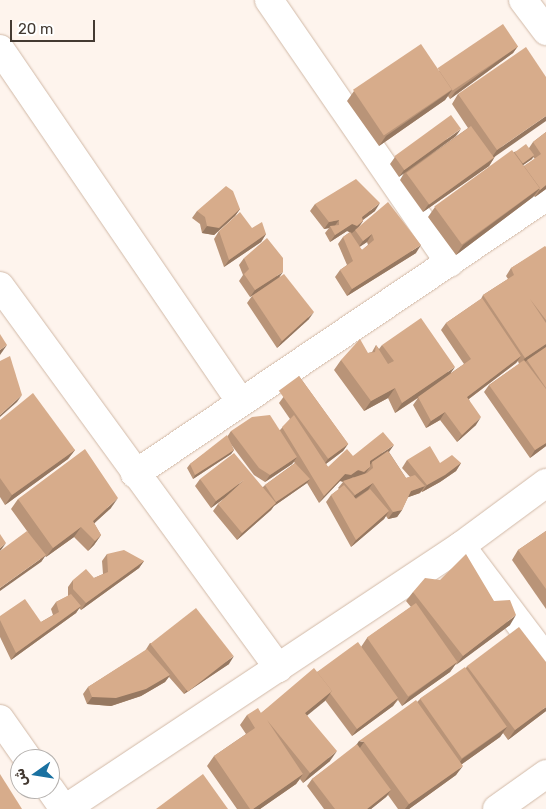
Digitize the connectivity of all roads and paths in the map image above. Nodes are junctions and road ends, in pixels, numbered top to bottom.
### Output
1 (269, 0) edge
2 (523, 0) edge
3 (546, 31) edge
4 (0, 49) edge
5 (546, 197) edge
6 (450, 263) junction
7 (0, 286) edge
8 (241, 402) junction
9 (135, 474) junction
10 (546, 483) edge
11 (461, 546) junction
12 (546, 659) edge
13 (279, 668) junction
14 (0, 719) edge
15 (21, 749) edge
16 (546, 774) edge
17 (65, 809) edge
18 (497, 809) edge

1 - 6 street
2 - 3 street
4 - 8 street
5 - 6 street
6 - 8 street
7 - 9 street
8 - 9 street
9 - 13 street
10 - 11 street
11 - 12 street
11 - 13 street
13 - 17 street
14 - 15 street
16 - 18 street

